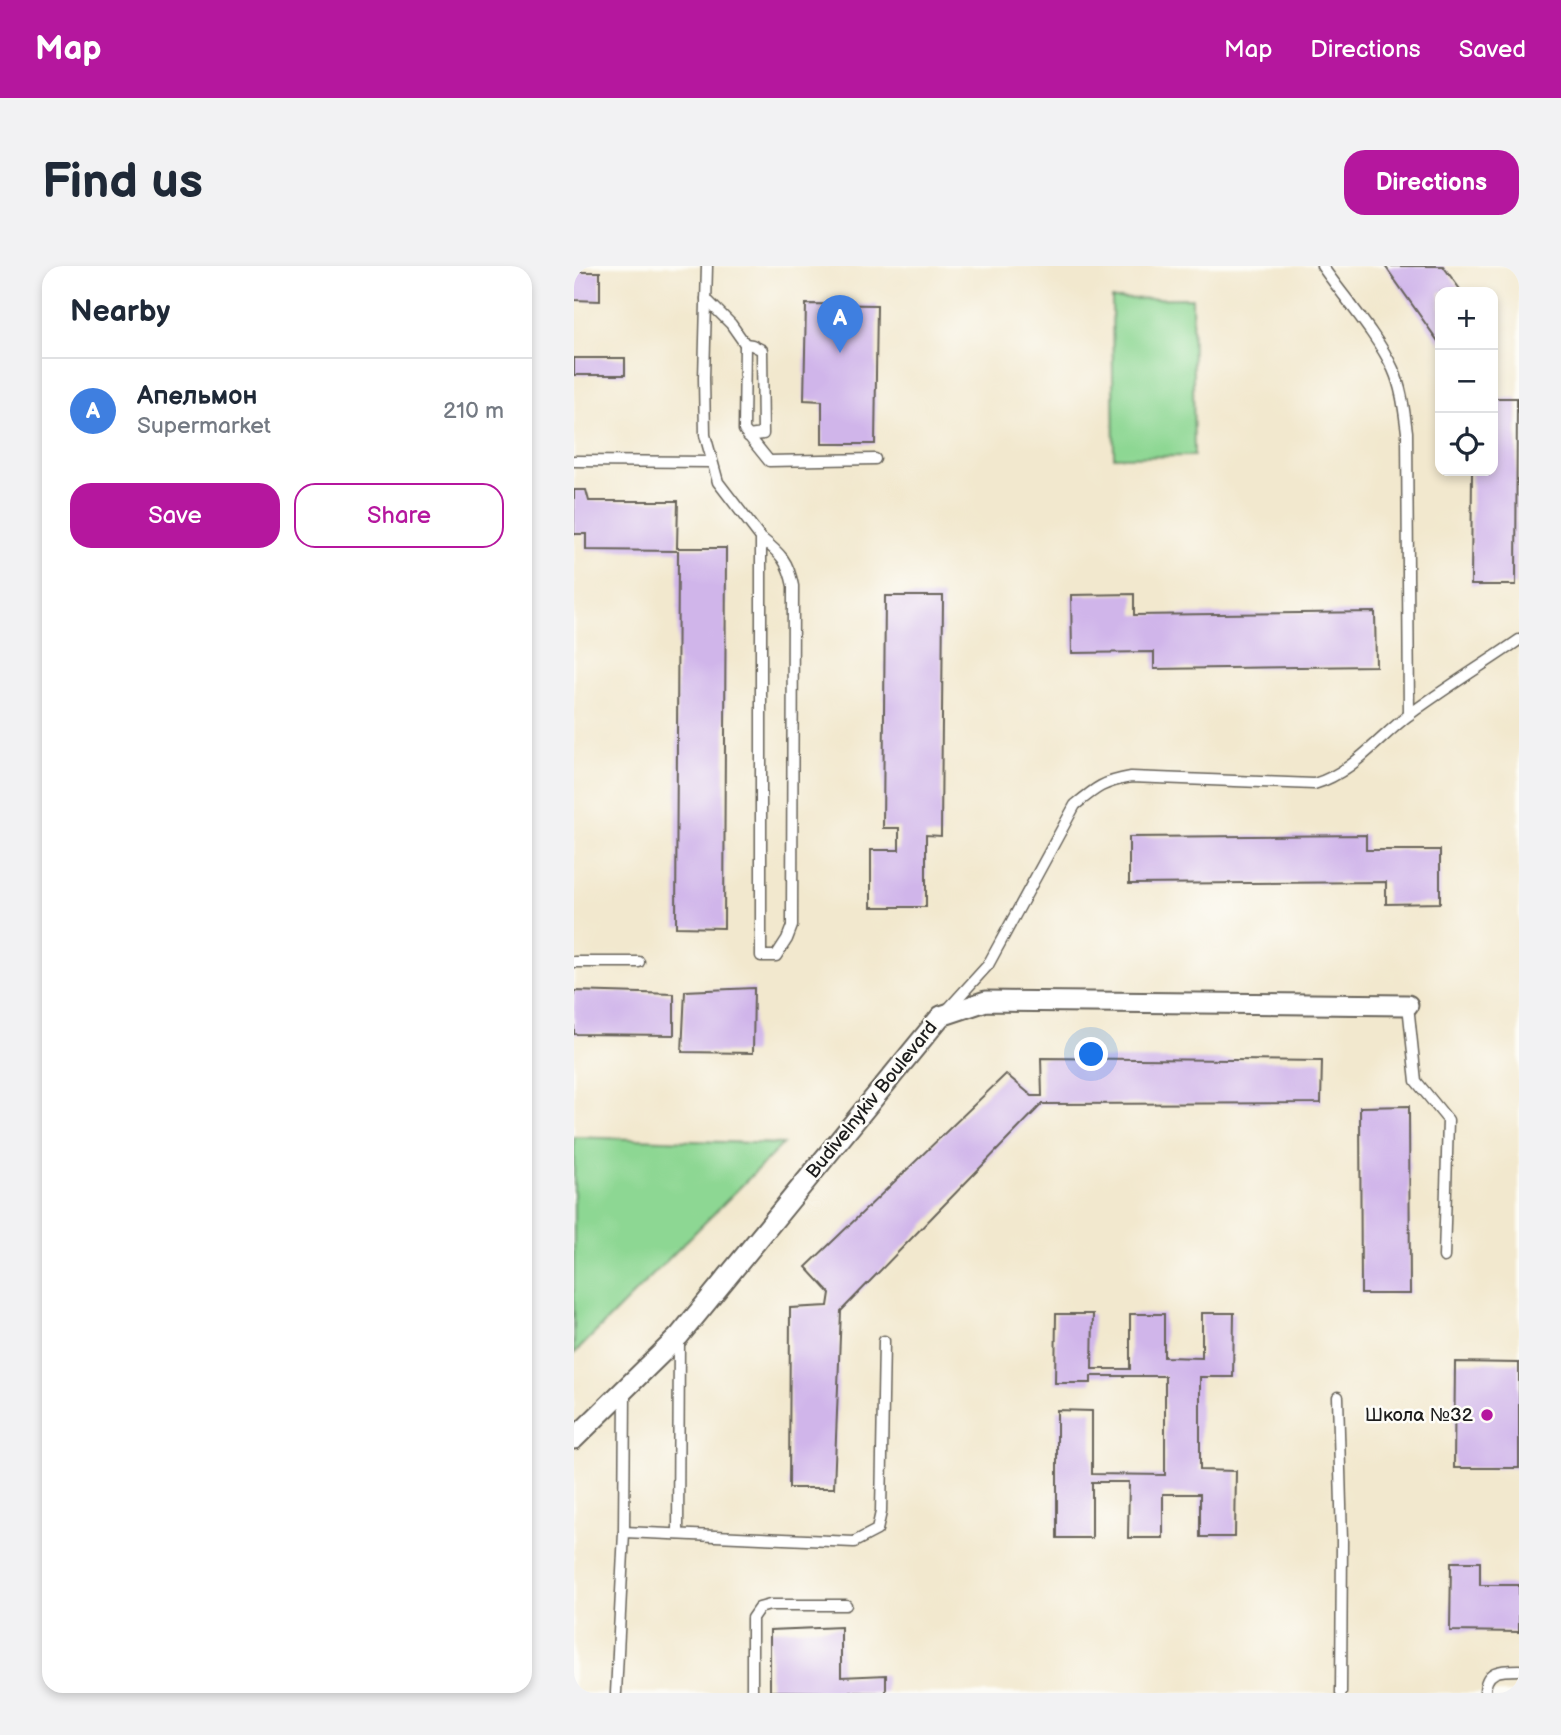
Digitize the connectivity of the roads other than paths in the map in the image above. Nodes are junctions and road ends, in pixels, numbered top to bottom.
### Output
1 (707, 266) edge
2 (1322, 266) edge
3 (706, 299) junction
4 (745, 344) junction
5 (748, 436) junction
6 (875, 459) dead end
7 (574, 461) edge
8 (712, 461) junction
9 (761, 538) junction
10 (1519, 640) edge
11 (1409, 715) junction
12 (574, 962) edge
13 (639, 962) dead end
14 (1408, 1005) joint
15 (942, 1016) junction
16 (1444, 1257) dead end
17 (679, 1336) junction
18 (884, 1341) dead end
19 (625, 1387) junction
20 (1338, 1397) dead end
21 (574, 1439) edge
22 (624, 1532) junction
23 (678, 1534) junction
24 (846, 1605) dead end
25 (1519, 1670) edge
26 (616, 1693) edge
27 (752, 1693) edge
28 (1341, 1693) edge
29 (1485, 1693) edge

1 - 3 lane
2 - 11 lane
3 - 4 lane
3 - 8 lane
4 - 5 lane
4 - 5 lane
5 - 6 lane
7 - 8 lane
8 - 9 lane
9 - 9 lane
10 - 11 lane
11 - 15 lane
12 - 13 lane
14 - 15 street, Budivelnykiv Boulevard
14 - 16 lane
15 - 17 street, Budivelnykiv Boulevard
17 - 19 street, Budivelnykiv Boulevard
17 - 23 lane
18 - 23 lane
19 - 21 street, Budivelnykiv Boulevard
19 - 22 lane
20 - 28 lane
22 - 23 lane
22 - 26 lane
24 - 27 lane
25 - 29 lane

